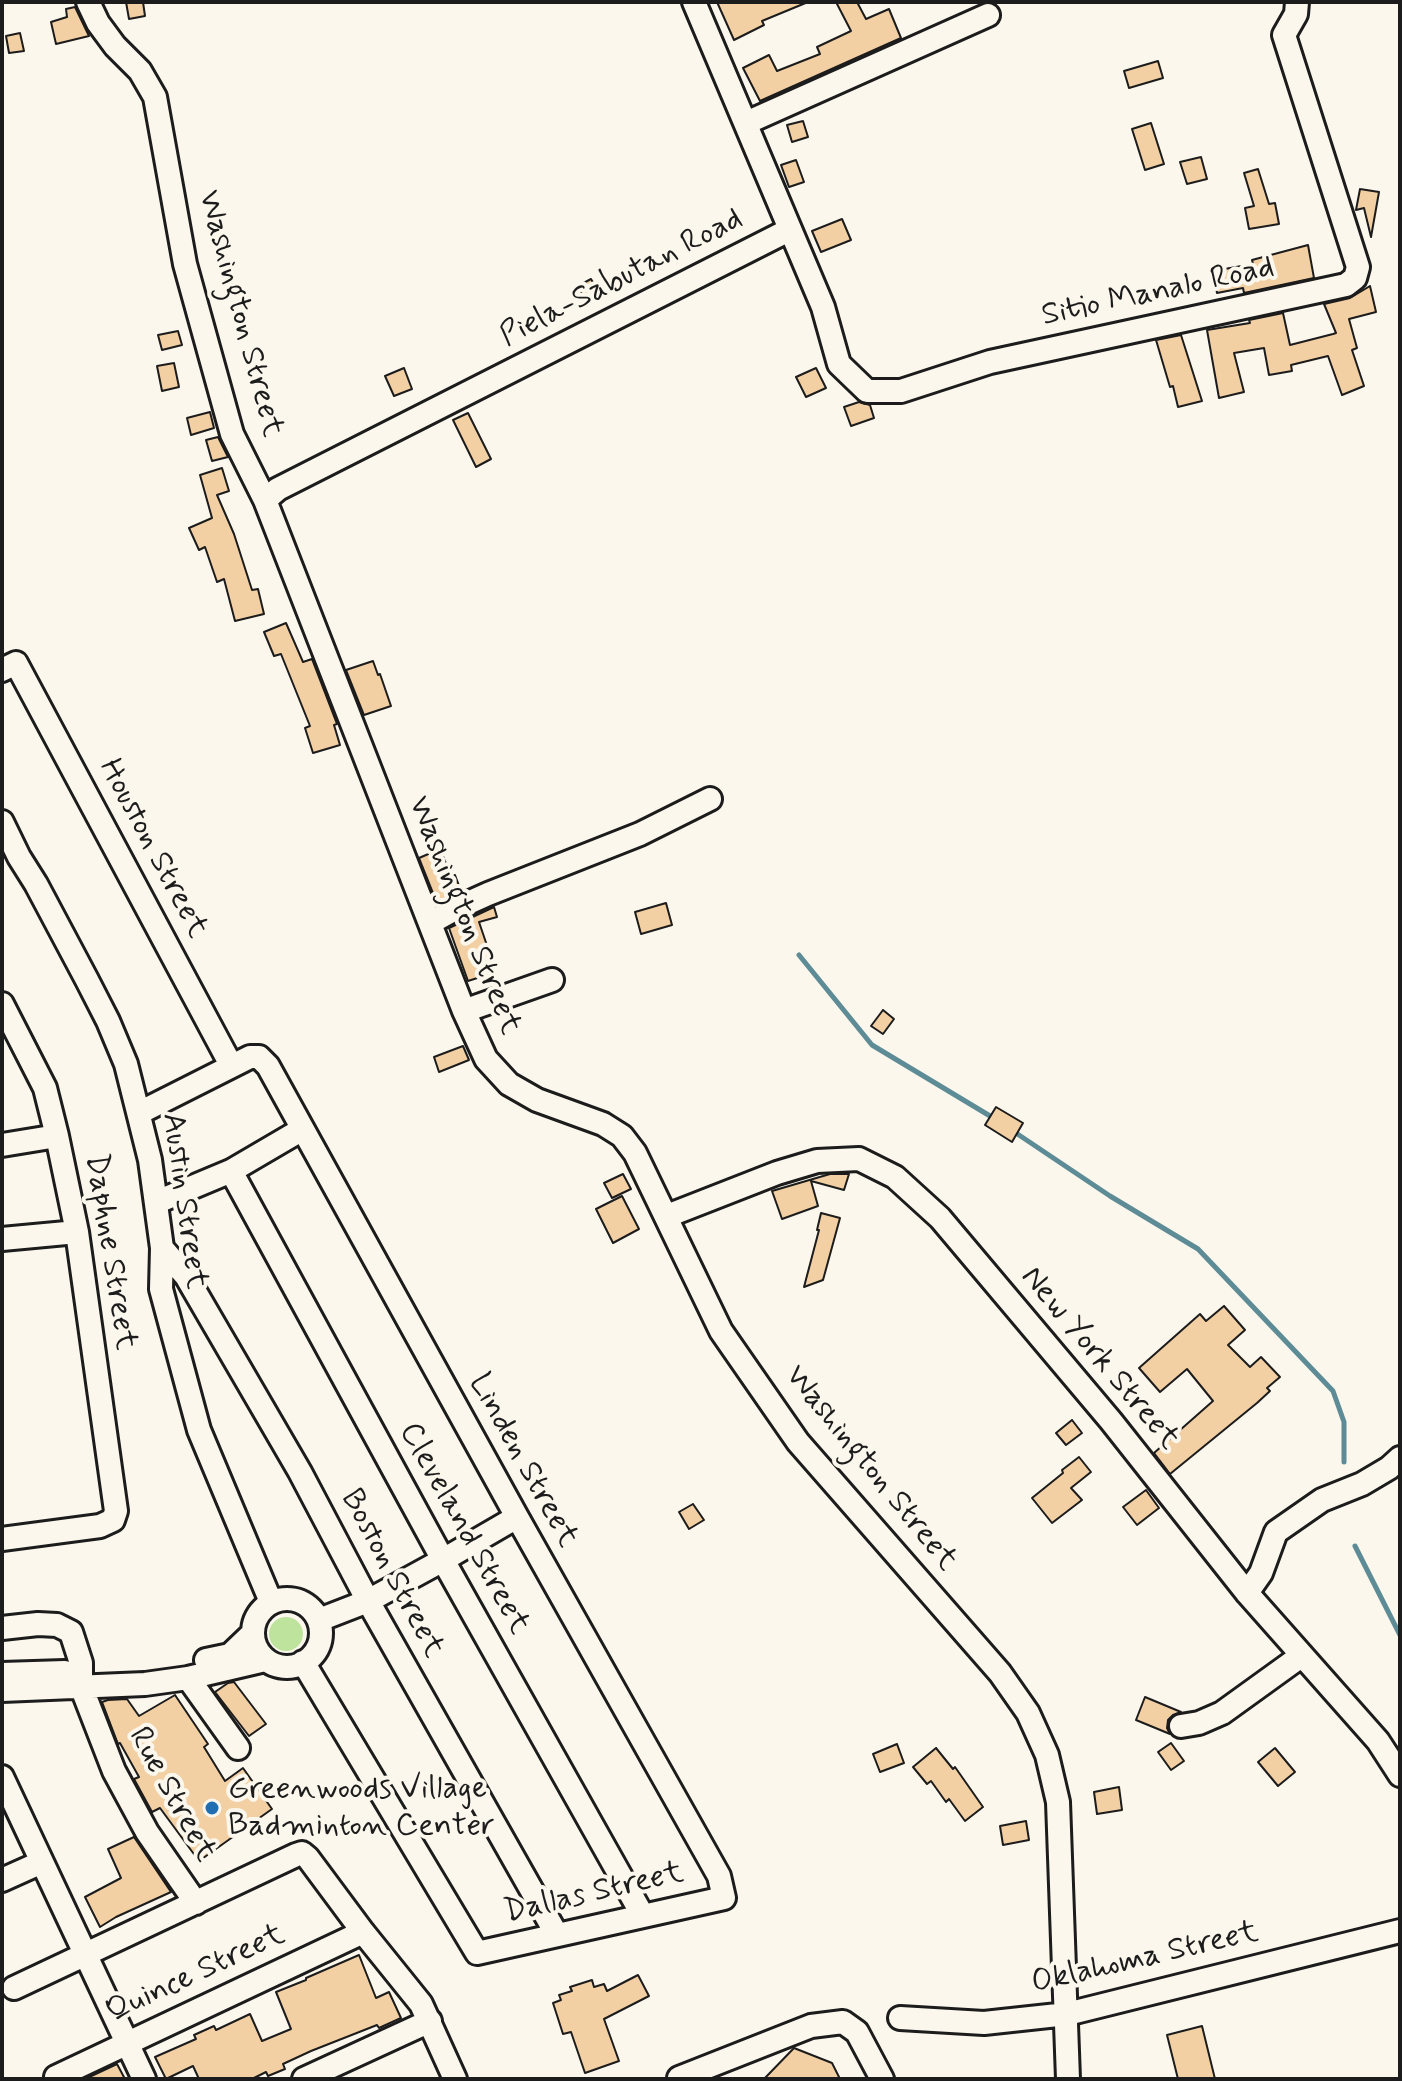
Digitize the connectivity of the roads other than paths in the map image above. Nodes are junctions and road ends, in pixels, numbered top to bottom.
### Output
1 (88, 2) edge
2 (694, 2) edge
3 (1297, 2) edge
4 (988, 15) dead end
5 (746, 123) junction
6 (789, 230) junction
7 (265, 500) junction
8 (9, 666) edge
9 (710, 799) dead end
10 (2, 822) edge
11 (430, 923) junction
12 (552, 980) dead end
13 (2, 1004) edge
14 (464, 1011) junction
15 (231, 1065) junction
16 (139, 1113) junction
17 (301, 1130) junction
18 (57, 1136) junction
19 (2, 1145) edge
20 (231, 1171) junction
21 (157, 1202) junction
22 (667, 1216) junction
23 (77, 1232) junction
24 (2, 1239) edge
25 (162, 1248) junction
26 (1400, 1458) edge
27 (517, 1517) junction
28 (2, 1539) edge
29 (443, 1560) junction
30 (1247, 1593) junction
31 (368, 1601) junction
32 (271, 1602) junction
33 (319, 1620) junction
34 (2, 1628) edge
35 (252, 1634) junction
36 (1301, 1656) junction
37 (265, 1660) junction
38 (303, 1662) junction
39 (2, 1674) edge
40 (188, 1678) junction
41 (81, 1679) junction
42 (2, 1690) edge
43 (1181, 1726) dead end
44 (238, 1748) dead end
45 (1400, 1775) edge
46 (2, 1777) edge
47 (42, 1862) junction
48 (2, 1880) edge
49 (724, 1898) joint
50 (196, 1903) junction
51 (643, 1916) junction
52 (1400, 1931) edge
53 (363, 1932) junction
54 (557, 1935) junction
55 (86, 1955) junction
56 (14, 1988) dead end
57 (1067, 2014) junction
58 (900, 2018) dead end
59 (430, 2021) junction
60 (127, 2043) junction
61 (56, 2077) dead end
62 (679, 2078) edge
63 (144, 2079) edge
64 (304, 2079) edge
65 (455, 2079) edge
66 (882, 2079) edge
67 (1068, 2079) edge

1 - 7 street, Washington Street
2 - 5 street, Piela-Sabutan Road
3 - 6 street, Sitio Manalo Road
4 - 5 street
5 - 6 street, Piela-Sabutan Road
6 - 7 street, Piela-Sabutan Road
7 - 11 street, Washington Street
8 - 15 street, Houston Street
9 - 11 street
10 - 16 street, Austin Street
11 - 14 street, Washington Street
12 - 14 street
13 - 18 street, Daphne Street
14 - 22 street, Washington Street
15 - 16 street
15 - 17 street, Linden Street
16 - 21 street, Austin Street
17 - 20 street
17 - 27 street, Linden Street
18 - 19 street
18 - 23 street, Daphne Street
20 - 21 street
20 - 29 street, Cleveland Street
21 - 25 street, Austin Street
22 - 30 street, New York Street
22 - 57 street, Washington Street
23 - 24 street
23 - 28 street, Daphne Street
25 - 31 street, Boston Street
25 - 32 street, Austin Street
26 - 30 street
27 - 29 street
27 - 49 street, Linden Street
29 - 31 street
29 - 51 street, Cleveland Street
30 - 36 street, New York Street
31 - 33 street
31 - 54 street, Boston Street
32 - 33 street
32 - 35 street
33 - 38 street
34 - 41 street, Rue Street
35 - 37 street
35 - 41 street
36 - 43 street
36 - 45 street, New York Street
37 - 38 street
37 - 40 street
38 - 54 street, Dallas Street
39 - 41 street
40 - 41 street
40 - 44 street
41 - 42 street
41 - 50 street, Rue Street
46 - 47 street
47 - 48 street
47 - 55 street
49 - 51 street, Dallas Street
50 - 53 street
50 - 55 street
51 - 54 street, Dallas Street
52 - 57 street, Oklahoma Street
53 - 59 street
53 - 60 street, Quince Street
55 - 56 street
55 - 60 street
57 - 58 street, Oklahoma Street
57 - 67 street, Washington Street
59 - 64 street
59 - 65 street
60 - 61 street, Quince Street
60 - 63 street
62 - 66 street

